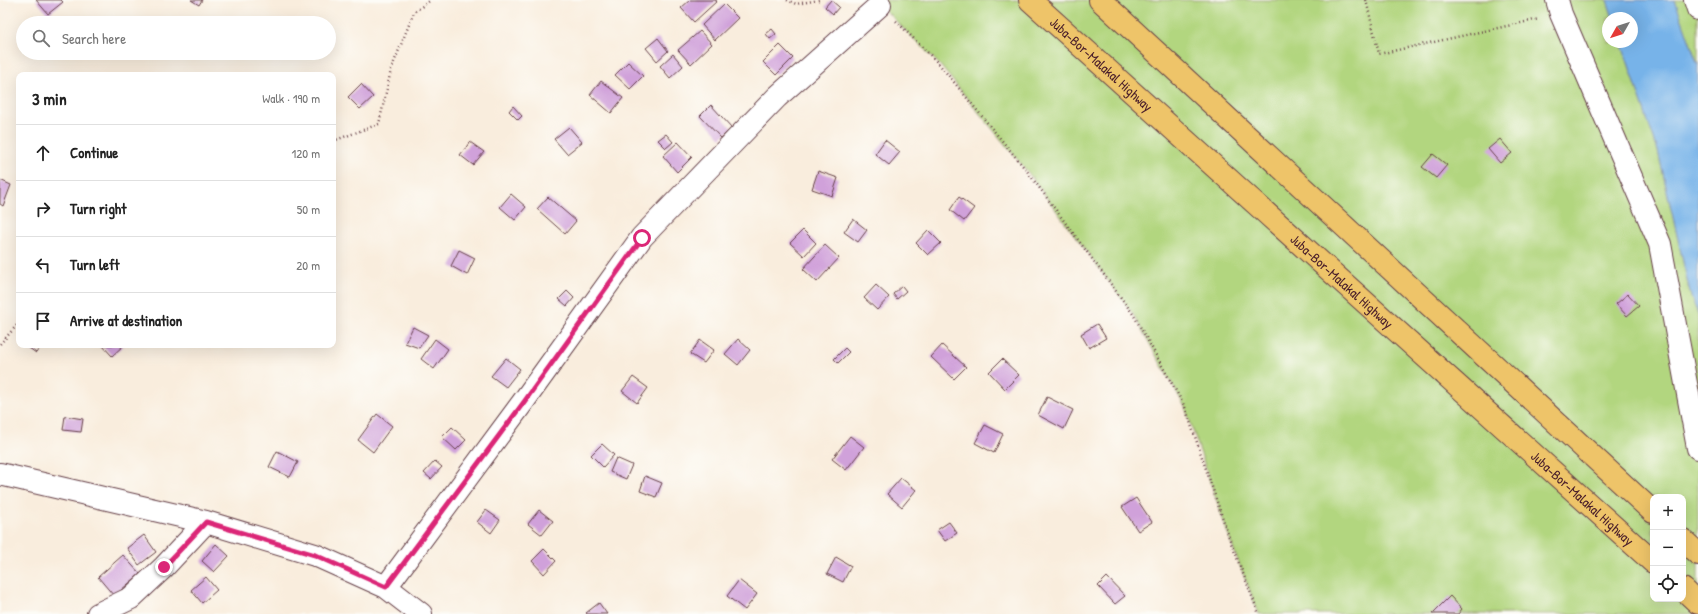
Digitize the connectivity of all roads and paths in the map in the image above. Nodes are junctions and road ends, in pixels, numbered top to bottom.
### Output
1 (431, 0) edge
2 (787, 0) edge
3 (819, 0) edge
4 (1030, 0) edge
5 (1100, 0) edge
6 (1366, 0) edge
7 (1695, 0) edge
8 (880, 5) joint
9 (1559, 7) edge
10 (1698, 10) edge
11 (336, 140) edge
12 (16, 326) edge
13 (0, 344) edge
14 (1698, 448) edge
15 (0, 474) edge
16 (1650, 509) edge
17 (206, 522) junction
18 (1686, 543) edge
19 (1698, 554) edge
20 (1650, 559) edge
21 (386, 587) junction
22 (1686, 592) edge
23 (1698, 603) edge
24 (98, 614) edge
25 (420, 614) edge
26 (1259, 614) edge

1 - 11 path
2 - 3 path
4 - 20 highway, Juba-Bor-Malakal Highway
5 - 16 highway
6 - 9 path
7 - 10 street
8 - 21 street
8 - 26 path
9 - 14 street
12 - 13 path
15 - 17 street
17 - 21 street
17 - 24 street
18 - 19 highway
21 - 25 street
22 - 23 highway

